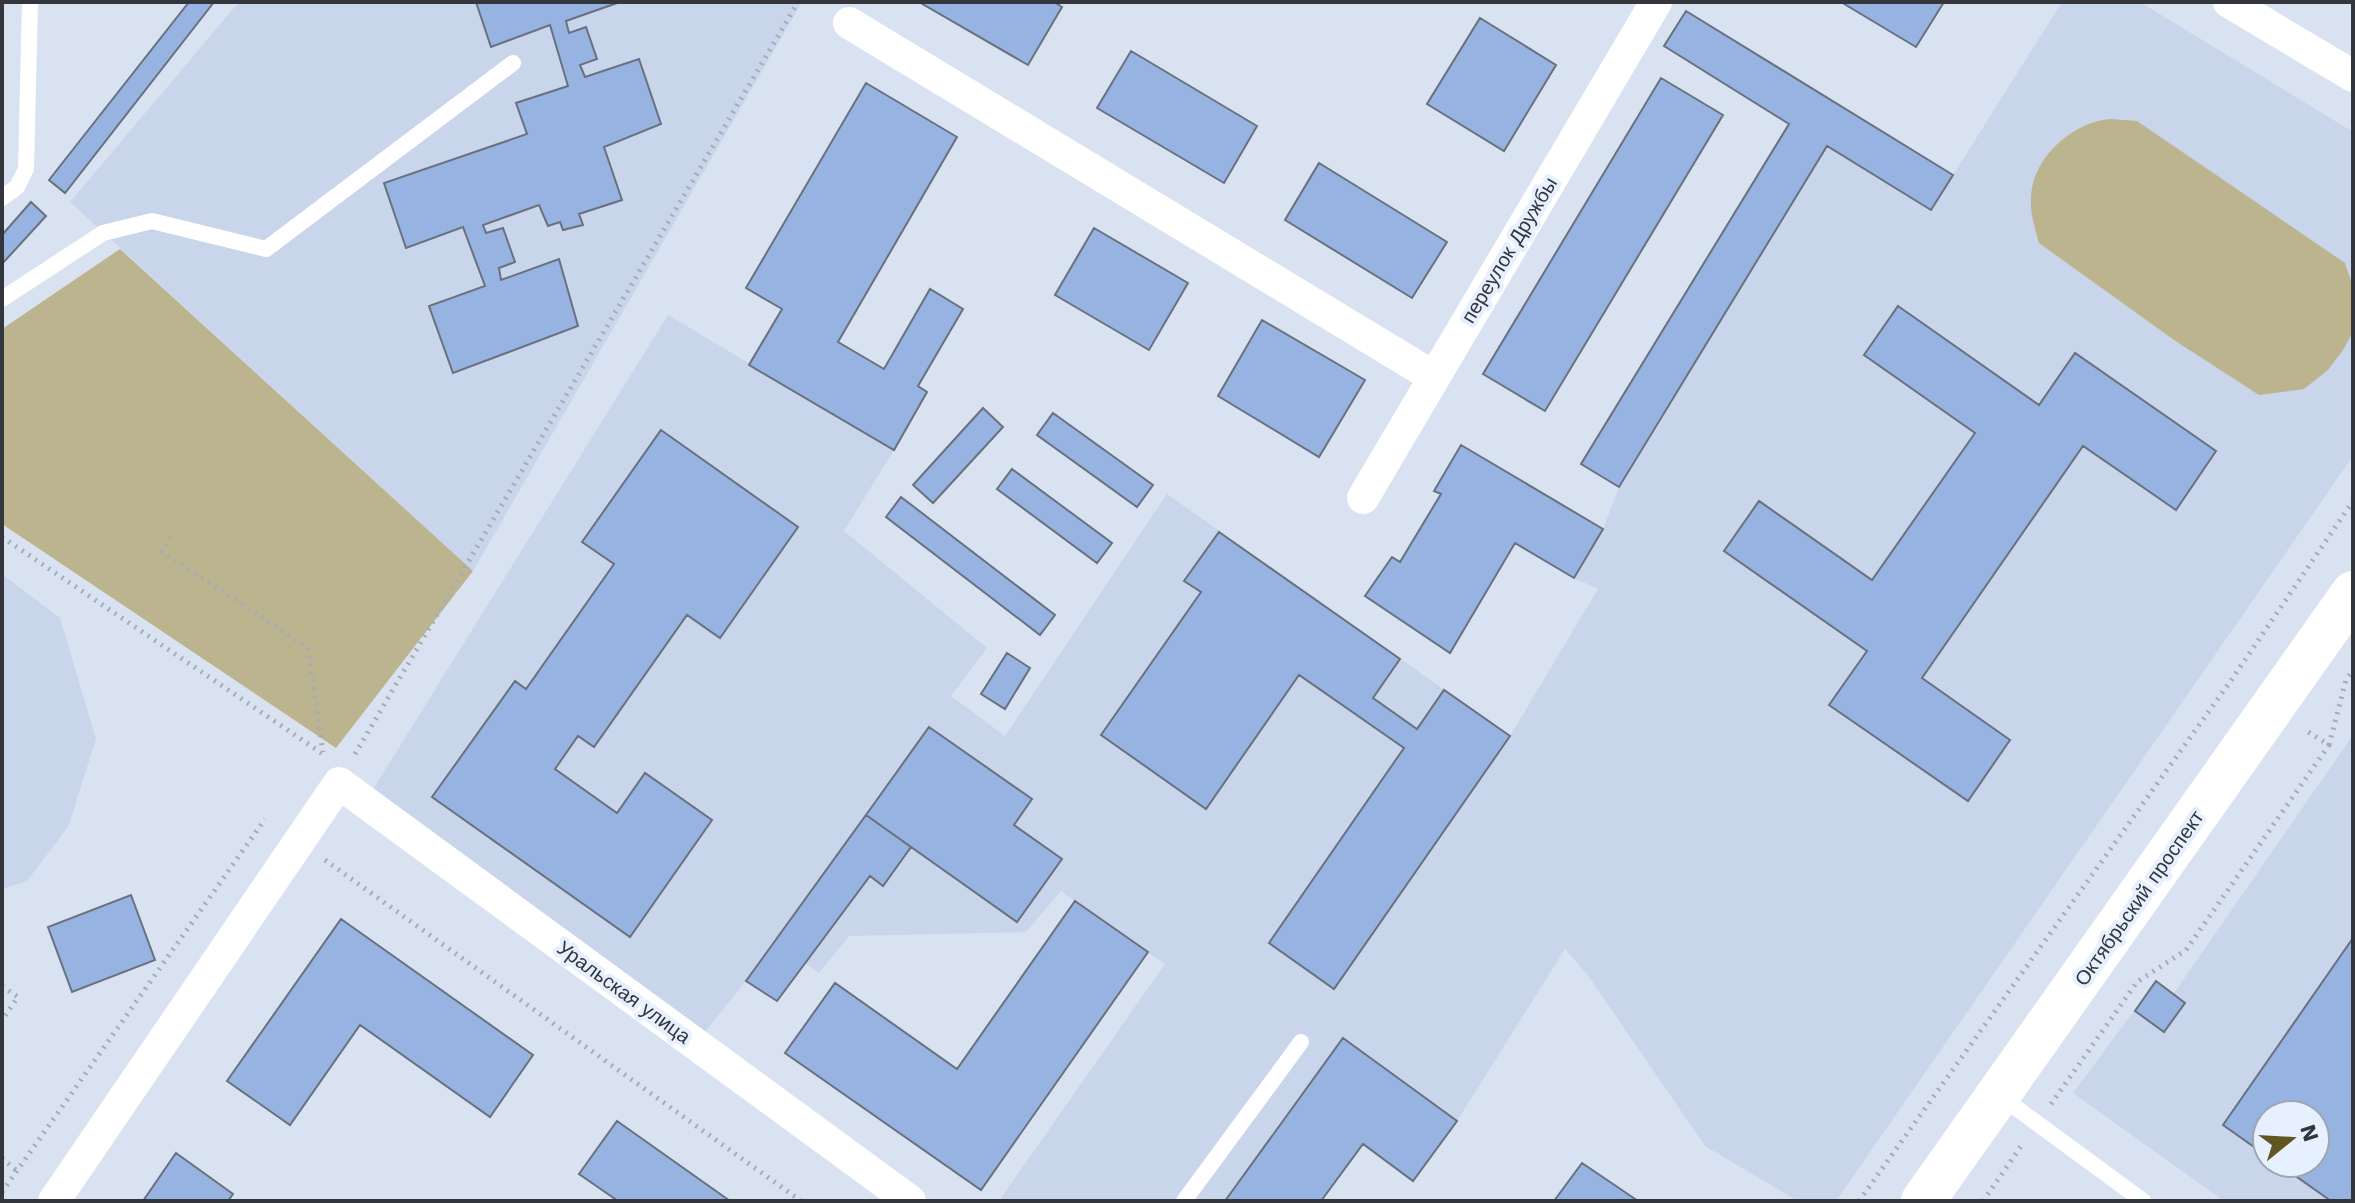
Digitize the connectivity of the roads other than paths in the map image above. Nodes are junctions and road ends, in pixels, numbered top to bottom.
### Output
1 (30, 2) edge
2 (1656, 2) edge
3 (2229, 2) edge
4 (849, 23) dead end
5 (513, 63) dead end
6 (2353, 76) edge
7 (2, 198) edge
8 (2, 299) edge
9 (1434, 377) junction
10 (1363, 498) dead end
11 (2353, 593) edge
12 (1301, 1042) dead end
13 (1998, 1095) junction
14 (54, 1201) edge
15 (910, 1201) edge
16 (1184, 1201) edge
17 (1923, 1201) edge
18 (2143, 1201) edge

1 - 7 lane
2 - 9 street, переулок Дружбы
3 - 6 street
4 - 9 street
5 - 8 lane
9 - 10 street, переулок Дружбы
11 - 13 main road, Октябрьский проспект
12 - 16 lane
13 - 17 main road, Октябрьский проспект
13 - 18 lane
14 - 15 street, Уральская улица

